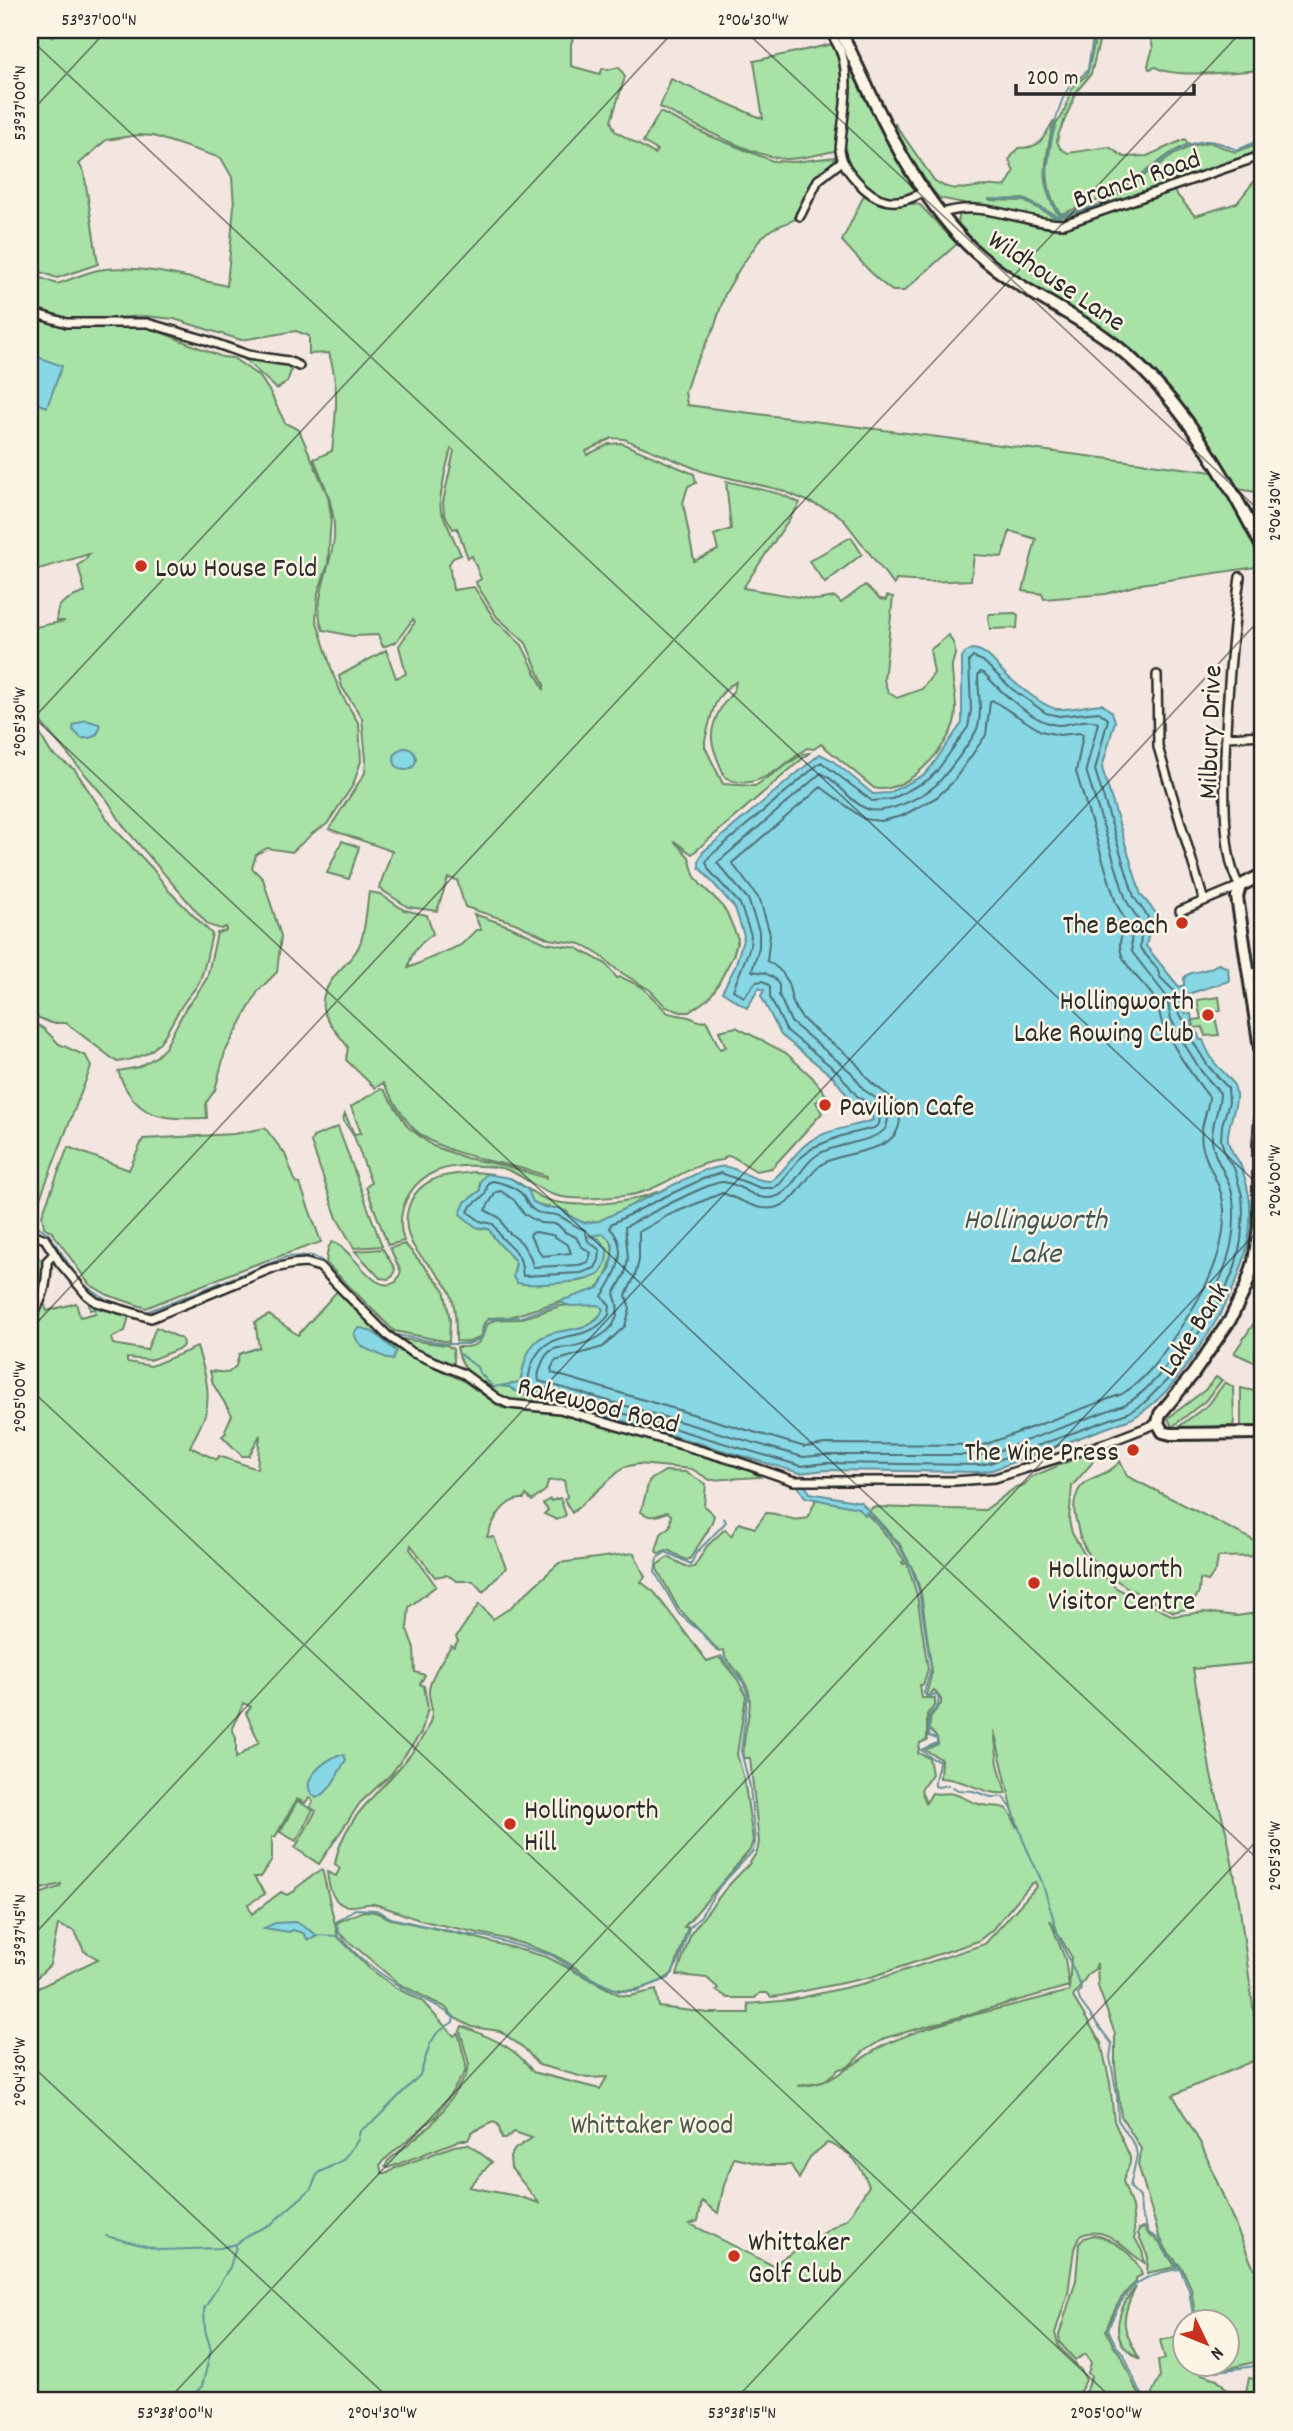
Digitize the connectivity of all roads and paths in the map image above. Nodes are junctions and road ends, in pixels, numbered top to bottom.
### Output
1 (829, 30) edge
2 (840, 30) edge
3 (1263, 155) edge
4 (842, 161) junction
5 (923, 192) junction
6 (940, 214) junction
7 (800, 216) dead end
8 (30, 313) edge
9 (299, 366) dead end
10 (1263, 549) edge
11 (1240, 577) dead end
12 (1157, 675) dead end
13 (1263, 735) edge
14 (1227, 737) junction
15 (1263, 874) edge
16 (1240, 886) junction
17 (1204, 901) junction
18 (1181, 911) dead end
19 (1263, 970) edge
20 (1250, 974) junction
21 (1263, 1068) edge
22 (1263, 1086) edge
23 (30, 1233) edge
24 (54, 1254) junction
25 (30, 1320) edge
26 (1158, 1423) junction
27 (1263, 1433) edge

1 - 4 street
2 - 5 main road, Wildhouse Lane
3 - 6 street, Branch Road
4 - 5 street
4 - 7 street
5 - 6 main road, Wildhouse Lane
6 - 10 main road, Wildhouse Lane
8 - 9 street
11 - 14 street, Milbury Drive
12 - 17 street
13 - 14 street
14 - 16 street, Milbury Drive
15 - 16 main road
16 - 17 street
16 - 20 main road
17 - 18 street
19 - 20 street
20 - 21 main road
22 - 26 main road, Lake Bank
23 - 24 street, Rakewood Road
24 - 25 street
24 - 26 street, Rakewood Road
26 - 27 main road

